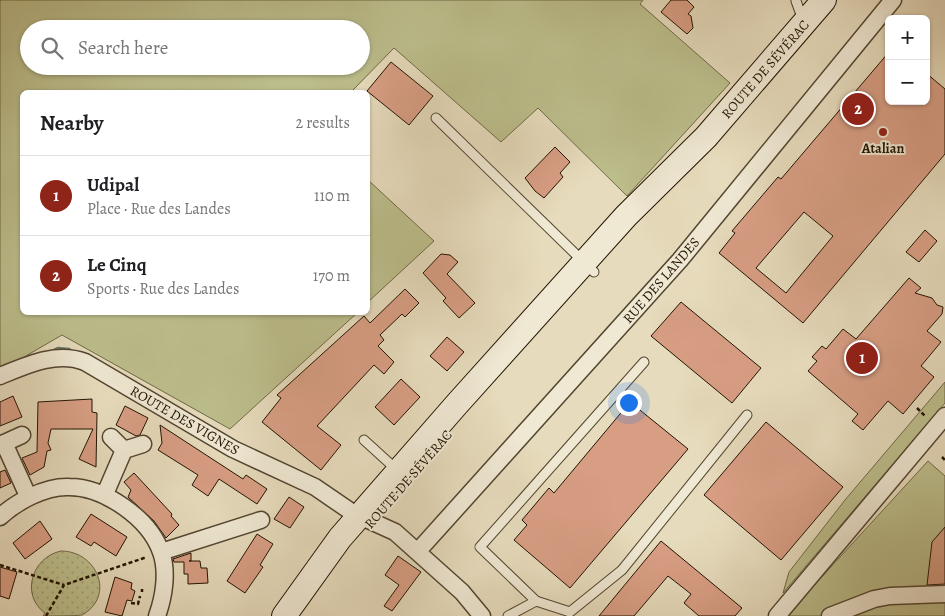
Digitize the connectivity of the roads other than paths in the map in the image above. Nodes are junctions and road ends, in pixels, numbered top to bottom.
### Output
1 (824, 0) edge
2 (893, 0) edge
3 (796, 1) edge
4 (804, 23) junction
5 (436, 118) dead end
6 (613, 239) dead end
7 (589, 267) junction
8 (518, 345) junction
9 (644, 362) dead end
10 (0, 376) edge
11 (747, 415) dead end
12 (945, 416) edge
13 (22, 435) dead end
14 (111, 437) dead end
15 (364, 440) dead end
16 (2, 444) edge
17 (143, 444) dead end
18 (124, 450) junction
19 (401, 473) junction
20 (104, 494) junction
21 (28, 496) junction
22 (0, 517) edge
23 (366, 517) junction
24 (261, 520) dead end
25 (418, 551) junction
26 (162, 552) junction
27 (945, 594) edge
28 (536, 601) junction
29 (157, 616) edge
30 (284, 616) edge
31 (295, 616) edge
32 (482, 616) edge
33 (508, 616) edge
34 (777, 616) edge
35 (830, 616) edge

1 - 4 main road, ROUTE DE SÉVÉRAC
2 - 25 street, RUE DES LANDES
3 - 4 lane
4 - 7 main road, ROUTE DE SÉVÉRAC
5 - 7 lane
6 - 7 main road, ROUTE DE SÉVÉRAC
7 - 8 main road, ROUTE DE SÉVÉRAC
8 - 19 main road, ROUTE DE SÉVÉRAC
8 - 23 main road, ROUTE DE SÉVÉRAC
9 - 28 lane
10 - 23 street, ROUTE DES VIGNES
11 - 28 lane
12 - 34 street
13 - 16 street
14 - 18 street
15 - 19 lane
16 - 21 street
17 - 18 street
18 - 20 street
19 - 23 main road, ROUTE DE SÉVÉRAC
20 - 21 street
20 - 26 street
21 - 22 street
23 - 25 street, ROUTE DES VIGNES
23 - 30 main road, ROUTE DE SÉVÉRAC
23 - 31 main road, ROUTE DE SÉVÉRAC
24 - 26 street
25 - 32 street, ROUTE DES VIGNES
26 - 29 street
27 - 35 street
28 - 33 lane

